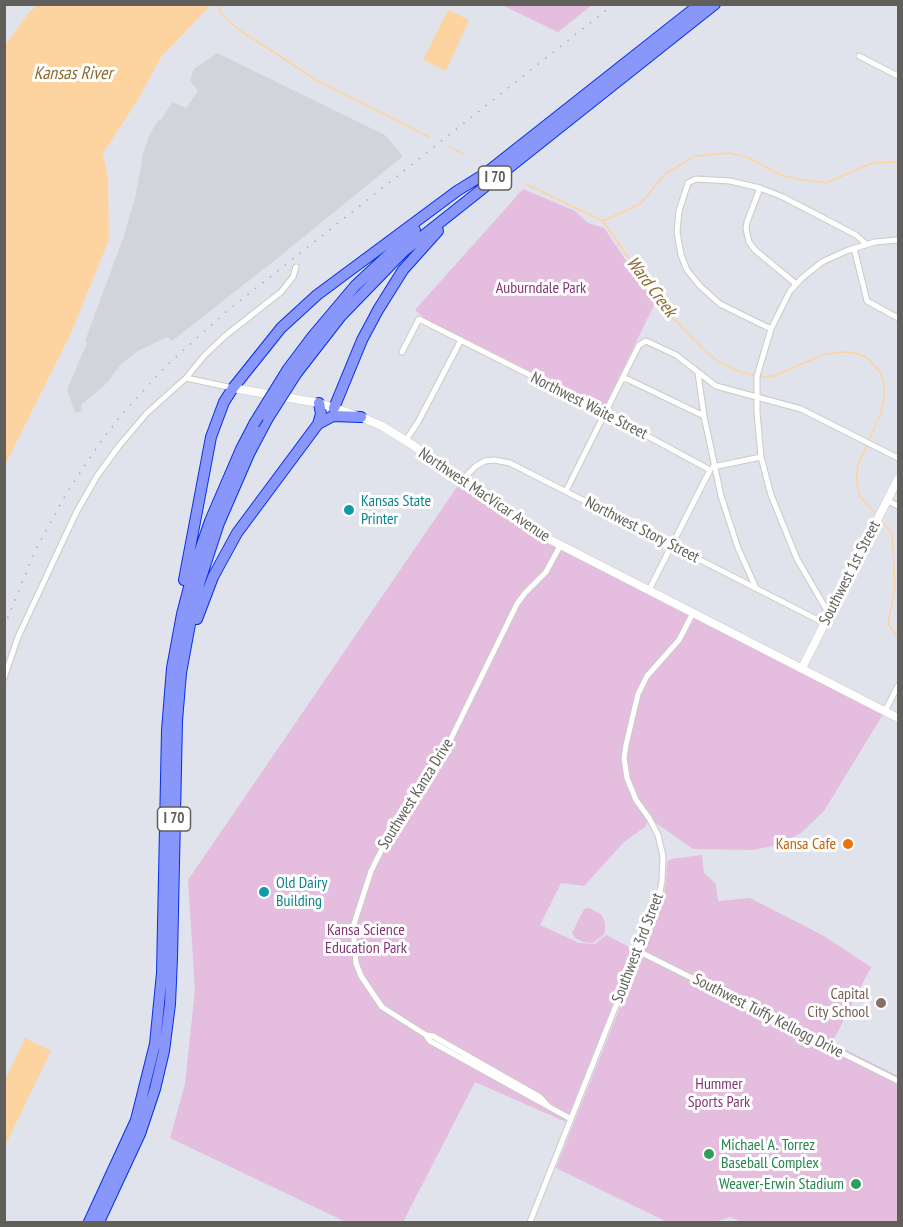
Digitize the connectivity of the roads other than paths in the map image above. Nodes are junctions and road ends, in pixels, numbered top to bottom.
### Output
1 (700, 4) edge
2 (715, 4) edge
3 (859, 56) dead end
4 (898, 76) edge
5 (491, 170) junction
6 (760, 188) junction
7 (478, 192) junction
8 (898, 240) edge
9 (866, 244) junction
10 (854, 248) junction
11 (296, 267) dead end
12 (796, 284) junction
13 (898, 318) edge
14 (771, 329) junction
15 (461, 340) junction
16 (402, 352) dead end
17 (292, 372) junction
18 (698, 373) junction
19 (186, 378) junction
20 (622, 379) junction
21 (233, 388) junction
22 (756, 397) junction
23 (319, 404) junction
24 (334, 408) junction
25 (605, 413) junction
26 (704, 416) junction
27 (361, 417) junction
28 (318, 424) junction
29 (405, 440) junction
30 (761, 457) junction
31 (898, 458) edge
32 (712, 468) junction
33 (898, 479) edge
34 (461, 481) junction
35 (566, 491) junction
36 (888, 501) junction
37 (898, 506) edge
38 (560, 546) junction
39 (672, 546) junction
40 (756, 589) junction
41 (649, 590) junction
42 (693, 613) junction
43 (829, 614) junction
44 (824, 623) junction
45 (176, 645) junction
46 (802, 668) junction
47 (4, 678) edge
48 (898, 686) edge
49 (179, 689) junction
50 (885, 711) junction
51 (898, 718) edge
52 (638, 951) junction
53 (898, 1081) edge
54 (571, 1119) junction
55 (108, 1184) junction
56 (84, 1222) edge
57 (89, 1222) edge
58 (99, 1222) edge
59 (530, 1222) edge

1 - 5 highway, I 70
2 - 7 highway, I 70
3 - 4 street
5 - 17 highway, I 70
5 - 21 highway
6 - 9 street
6 - 12 street
6 - 14 street
7 - 17 highway, I 70
7 - 24 highway
8 - 9 street
9 - 10 street
10 - 12 street
10 - 13 street
11 - 19 street
12 - 14 street
14 - 22 street
15 - 16 street, Northwest Waite Street
15 - 25 street, Northwest Waite Street
15 - 29 street
17 - 45 highway, I 70, bridge
17 - 49 highway, I 70, bridge
18 - 20 street
18 - 22 street
18 - 26 street
19 - 21 street, Northwest MacVicar Avenue
19 - 47 street
20 - 25 street
20 - 26 street
21 - 23 main road, Northwest MacVicar Avenue
21 - 45 highway
22 - 30 street
22 - 31 street
23 - 24 main road, Northwest MacVicar Avenue
23 - 28 highway
24 - 27 main road, Northwest MacVicar Avenue
25 - 32 street, Northwest Waite Street
25 - 35 street
26 - 32 street
27 - 28 highway
27 - 29 main road, Northwest MacVicar Avenue
28 - 49 highway
29 - 34 main road, Northwest MacVicar Avenue
30 - 32 street
30 - 43 street
32 - 39 street
32 - 40 street
33 - 36 main road, Southwest 1st Street
34 - 35 street, Northwest Story Street
34 - 38 main road, Northwest MacVicar Avenue
35 - 39 street, Northwest Story Street
36 - 37 street
36 - 43 main road, Southwest 1st Street
38 - 41 main road, Northwest MacVicar Avenue
38 - 54 street, Southwest Kanza Drive
39 - 40 street, Northwest Story Street
39 - 41 street
40 - 44 street, Northwest Story Street
41 - 42 main road, Northwest MacVicar Avenue
42 - 46 main road, Northwest MacVicar Avenue
42 - 52 street, Southwest 3rd Street
43 - 44 main road, Southwest 1st Street
44 - 46 main road, Southwest 1st Street
45 - 55 highway, I 70
46 - 50 main road, Northwest MacVicar Avenue
48 - 50 street
49 - 58 highway, I 70
50 - 51 main road, Northwest MacVicar Avenue
52 - 53 street, Southwest Tuffy Kellogg Drive
52 - 54 street, Southwest 3rd Street
54 - 59 street, Southwest 3rd Street
55 - 56 highway
55 - 57 highway, I 70

